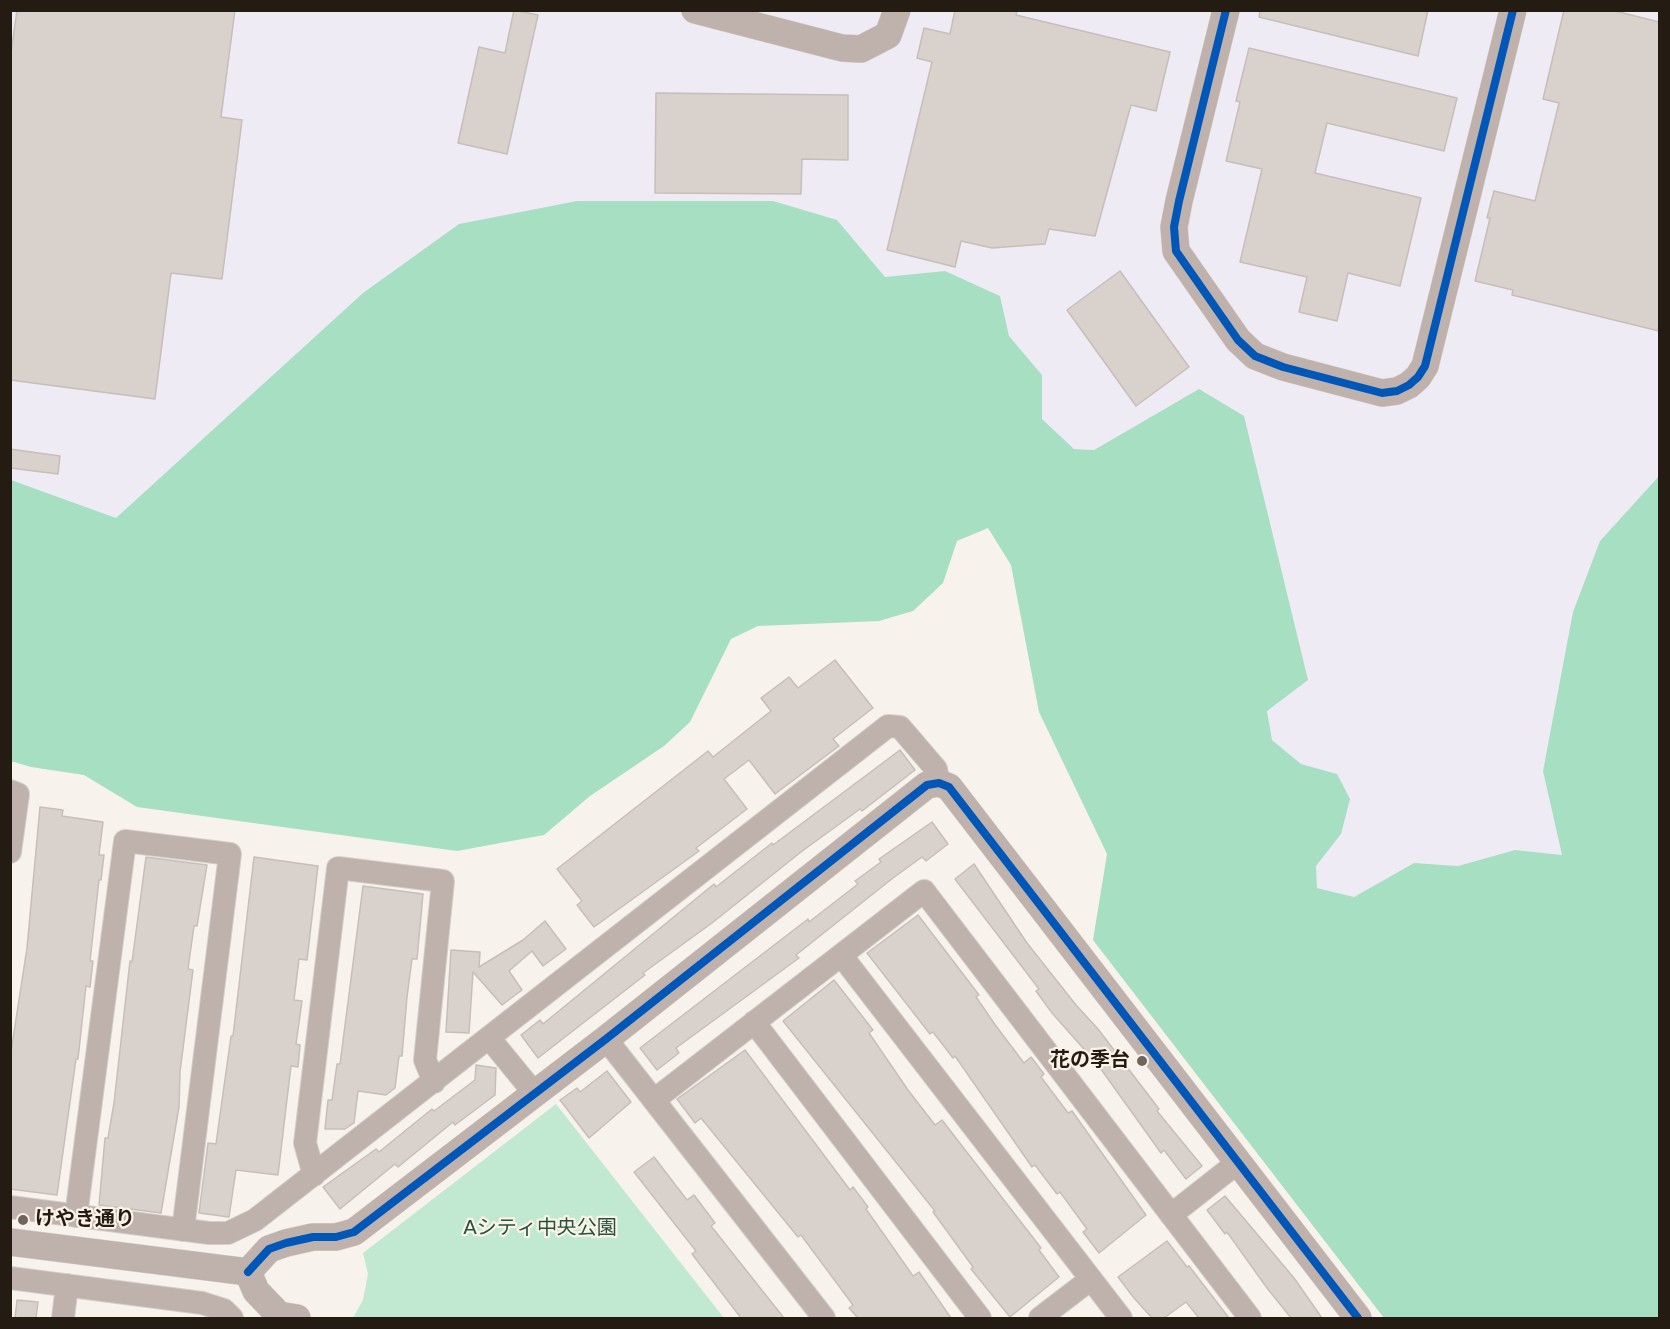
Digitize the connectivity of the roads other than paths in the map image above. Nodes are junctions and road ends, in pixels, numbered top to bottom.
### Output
1 (695, 10) edge
2 (897, 10) edge
3 (1226, 10) edge
4 (1513, 10) edge
5 (939, 783) junction
6 (10, 791) edge
7 (10, 852) edge
8 (841, 955) junction
9 (754, 1022) junction
10 (490, 1039) junction
11 (606, 1039) junction
12 (434, 1082) junction
13 (535, 1094) junction
14 (654, 1100) junction
15 (1237, 1163) junction
16 (314, 1175) junction
17 (10, 1207) edge
18 (1171, 1215) junction
19 (76, 1216) junction
20 (183, 1230) junction
21 (10, 1242) edge
22 (248, 1272) junction
23 (10, 1278) edge
24 (1091, 1279) junction
25 (67, 1285) junction
26 (171, 1309) edge
27 (63, 1318) edge
28 (232, 1318) edge
29 (297, 1318) edge
30 (824, 1318) edge
31 (980, 1318) edge
32 (1040, 1318) edge
33 (1121, 1318) edge
34 (1250, 1318) edge
35 (1358, 1318) edge

1 - 2 street
3 - 4 street
5 - 10 street
5 - 11 street
5 - 15 street
6 - 7 street
8 - 9 street
8 - 18 street
8 - 24 street
9 - 14 street
9 - 31 street
10 - 12 street
10 - 13 street
11 - 13 street
11 - 14 street
12 - 16 street
12 - 16 street
13 - 22 street
14 - 30 street
15 - 18 street
15 - 35 street
16 - 20 street
17 - 19 street
18 - 34 street
19 - 20 street
19 - 20 street
21 - 22 street
22 - 29 street
23 - 25 street
24 - 32 street
24 - 33 street
25 - 26 street
25 - 27 street
26 - 28 street

